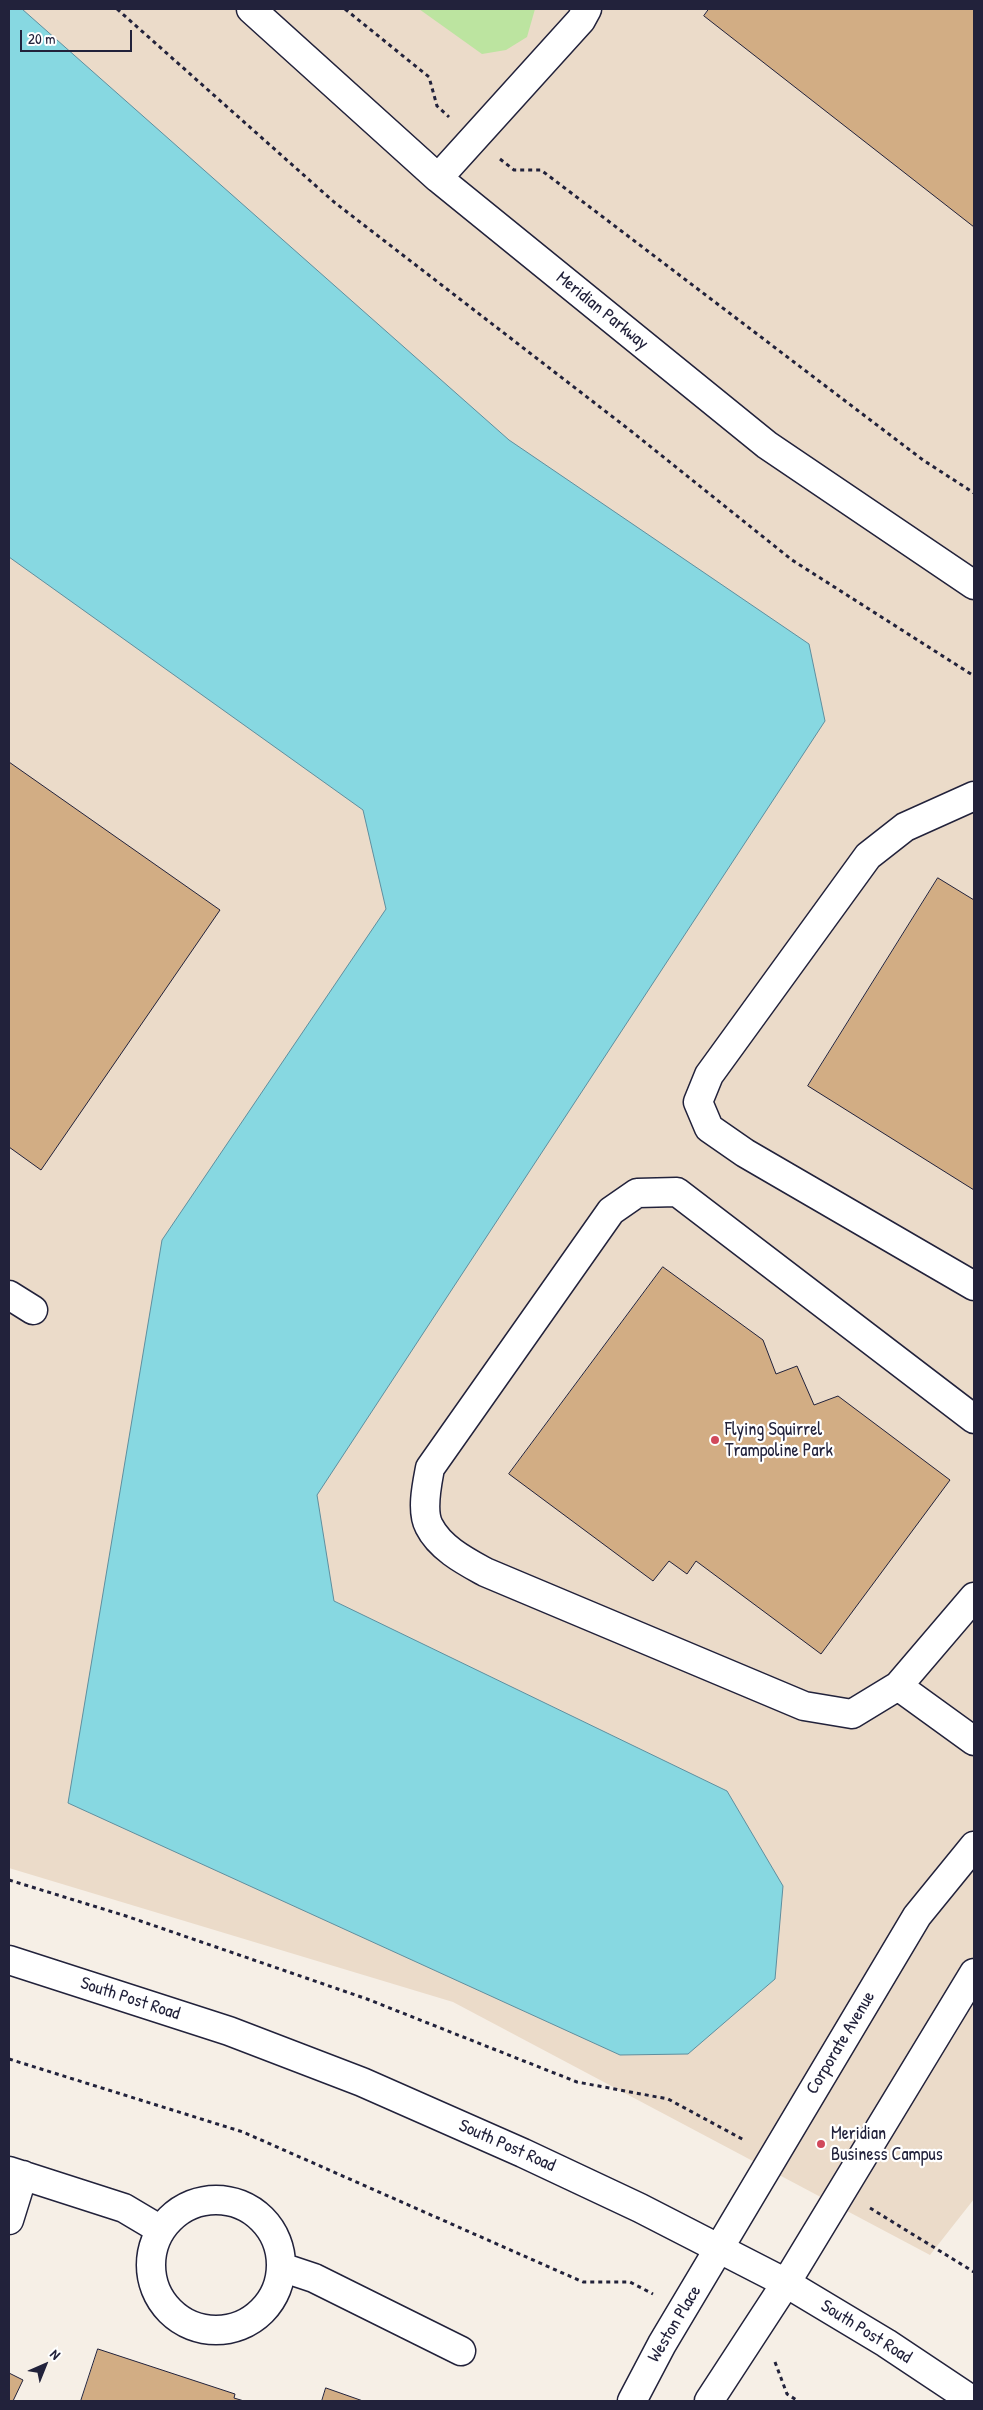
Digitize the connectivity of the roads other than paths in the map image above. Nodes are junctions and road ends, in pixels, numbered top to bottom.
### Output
1 (251, 9) edge
2 (587, 9) edge
3 (438, 178) junction
4 (974, 585) edge
5 (974, 796) edge
6 (974, 1286) edge
7 (9, 1294) edge
8 (33, 1310) dead end
9 (974, 1419) edge
10 (974, 1597) edge
11 (898, 1686) junction
12 (974, 1741) edge
13 (974, 1846) edge
14 (9, 1960) edge
15 (974, 1973) edge
16 (16, 2173) edge
17 (9, 2220) edge
18 (160, 2230) junction
19 (720, 2249) junction
20 (281, 2267) junction
21 (786, 2283) junction
22 (461, 2351) dead end
23 (632, 2401) edge
24 (709, 2401) edge
25 (973, 2401) edge

1 - 3 street, Meridian Parkway
2 - 3 street
3 - 4 street, Meridian Parkway
5 - 6 street
7 - 8 street
9 - 11 street
10 - 11 street
11 - 12 street
13 - 19 street, Corporate Avenue
14 - 19 street, South Post Road
15 - 21 street
16 - 17 street
16 - 18 street
18 - 20 street
18 - 20 street
19 - 21 street, South Post Road
19 - 23 street, Weston Place
20 - 22 street
21 - 24 street
21 - 25 street, South Post Road

